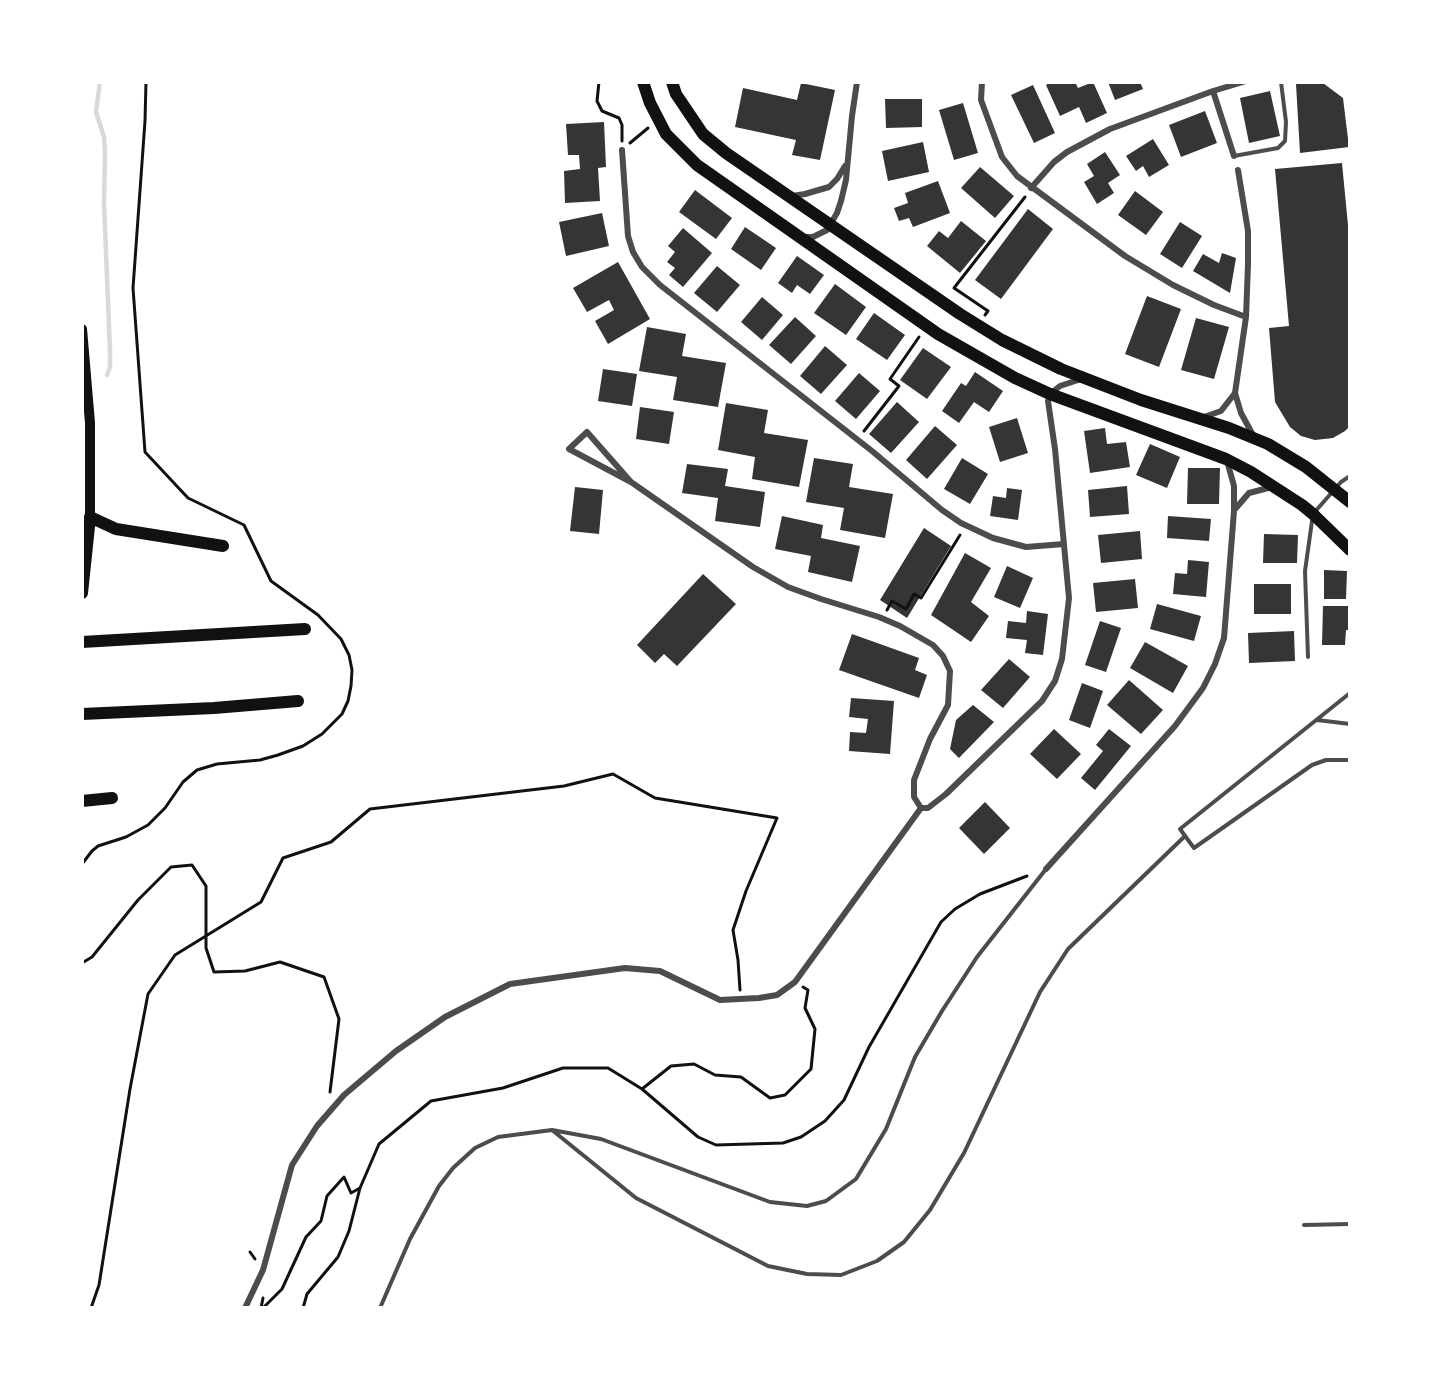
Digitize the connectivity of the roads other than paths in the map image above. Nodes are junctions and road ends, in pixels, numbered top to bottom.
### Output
1 (643, 82) edge
2 (982, 82) edge
3 (1243, 82) edge
4 (1281, 82) edge
5 (857, 83) edge
6 (674, 88) edge
7 (1213, 91) junction
8 (622, 150) road end
9 (1234, 156) joint
10 (847, 163) junction
11 (1238, 170) dead end
12 (1031, 188) junction
13 (789, 196) junction
14 (831, 225) junction
15 (795, 234) junction
16 (1246, 317) junction
17 (82, 329) edge
18 (1084, 378) junction
19 (1235, 393) junction
20 (1050, 394) junction
21 (1198, 418) junction
22 (1254, 438) junction
23 (1226, 459) junction
24 (1350, 476) edge
25 (631, 482) junction
26 (1275, 487) junction
27 (1334, 489) junction
28 (1350, 502) edge
29 (1234, 511) junction
30 (1313, 514) junction
31 (90, 517) junction
32 (1064, 544) junction
33 (223, 546) dead end
34 (1350, 550) edge
35 (82, 593) edge
36 (304, 629) dead end
37 (82, 642) edge
38 (1308, 657) dead end
39 (1350, 693) edge
40 (298, 701) dead end
41 (82, 714) edge
42 (1316, 720) junction
43 (1350, 724) edge
44 (1350, 760) edge
45 (112, 798) dead end
46 (82, 801) edge
47 (921, 808) junction
48 (1185, 836) junction
49 (1046, 869) joint
50 (552, 1130) junction
51 (1350, 1224) edge
52 (1304, 1225) dead end
53 (245, 1308) edge
54 (380, 1308) edge

1 - 15 main road
2 - 12 street
3 - 7 street
4 - 9 lane
5 - 10 street
6 - 13 main road
7 - 9 street
7 - 12 street
8 - 32 street
10 - 13 street
10 - 14 street
11 - 16 street
12 - 16 street
13 - 14 main road
14 - 15 street
14 - 18 main road
15 - 20 main road
16 - 19 street
17 - 31 main road
18 - 20 street
18 - 21 main road
19 - 21 street
19 - 22 street
20 - 23 main road
20 - 32 street
21 - 22 main road
22 - 27 main road
23 - 26 main road
23 - 29 street
24 - 27 lane
25 - 25 street
25 - 47 street
26 - 29 street
26 - 30 main road
27 - 28 main road
27 - 30 lane
29 - 49 street
30 - 34 main road
30 - 38 lane
31 - 33 main road
31 - 35 main road
32 - 47 street
36 - 37 main road
39 - 42 lane
40 - 41 main road
42 - 43 lane
42 - 48 lane
44 - 48 lane
45 - 46 main road
47 - 53 street
48 - 50 lane
49 - 50 lane
50 - 54 lane
51 - 52 lane

